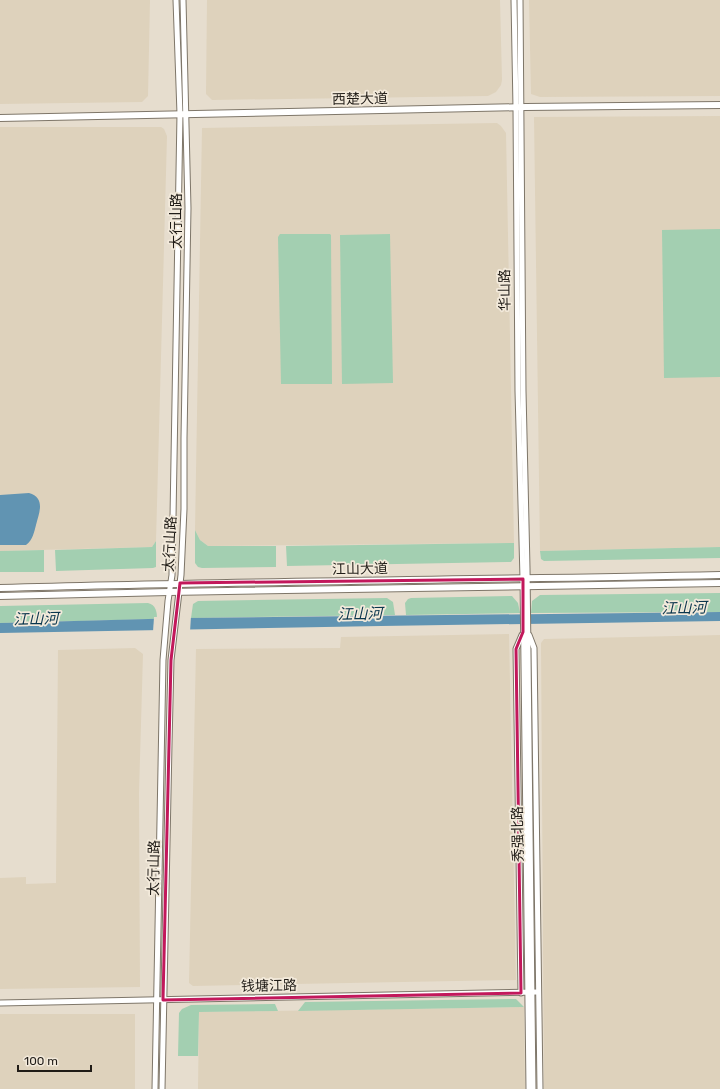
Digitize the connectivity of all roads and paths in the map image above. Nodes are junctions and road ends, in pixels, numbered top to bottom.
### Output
1 (176, 0) edge
2 (182, 0) edge
3 (514, 0) edge
4 (520, 0) edge
5 (720, 105) edge
6 (519, 107) junction
7 (183, 114) junction
8 (0, 118) edge
9 (720, 575) edge
10 (525, 579) junction
11 (170, 583) junction
12 (180, 583) junction
13 (720, 583) edge
14 (525, 586) junction
15 (0, 588) edge
16 (179, 591) junction
17 (169, 592) junction
18 (0, 596) edge
19 (525, 631) junction
20 (530, 992) junction
21 (538, 992) junction
22 (521, 993) junction
23 (157, 1000) junction
24 (163, 1000) junction
25 (0, 1003) edge
26 (155, 1089) edge
27 (162, 1089) edge
28 (529, 1089) edge
29 (533, 1089) edge
30 (540, 1089) edge

1 - 7 street, 太行山路
2 - 7 street, 太行山路
3 - 6 street, 华山路
4 - 6 street, 华山路
5 - 6 main road, 西楚大道
6 - 7 main road, 西楚大道
6 - 10 street, 华山路
7 - 8 main road, 西楚大道
7 - 11 street, 太行山路
7 - 12 street, 太行山路
9 - 10 main road, 江山大道
10 - 12 main road, 江山大道
10 - 14 street, 秀强北路
11 - 12 main road, 江山大道
11 - 15 main road, 江山大道
11 - 17 street, 太行山路
12 - 16 street, 太行山路
13 - 14 main road, 江山大道
14 - 16 main road, 江山大道
14 - 19 street, 秀强北路
16 - 17 main road, 江山大道
16 - 24 street, 太行山路
17 - 18 main road, 江山大道
17 - 23 street, 太行山路
19 - 20 street, 秀强北路
19 - 21 street
19 - 22 street
20 - 21 street, 钱塘江路
20 - 22 street, 钱塘江路
20 - 28 street, 秀强北路
20 - 29 street, 秀强北路
21 - 30 street
22 - 24 street, 钱塘江路
23 - 24 street, 钱塘江路
23 - 25 street, 钱塘江路
23 - 26 street, 太行山路
24 - 27 street, 太行山路

